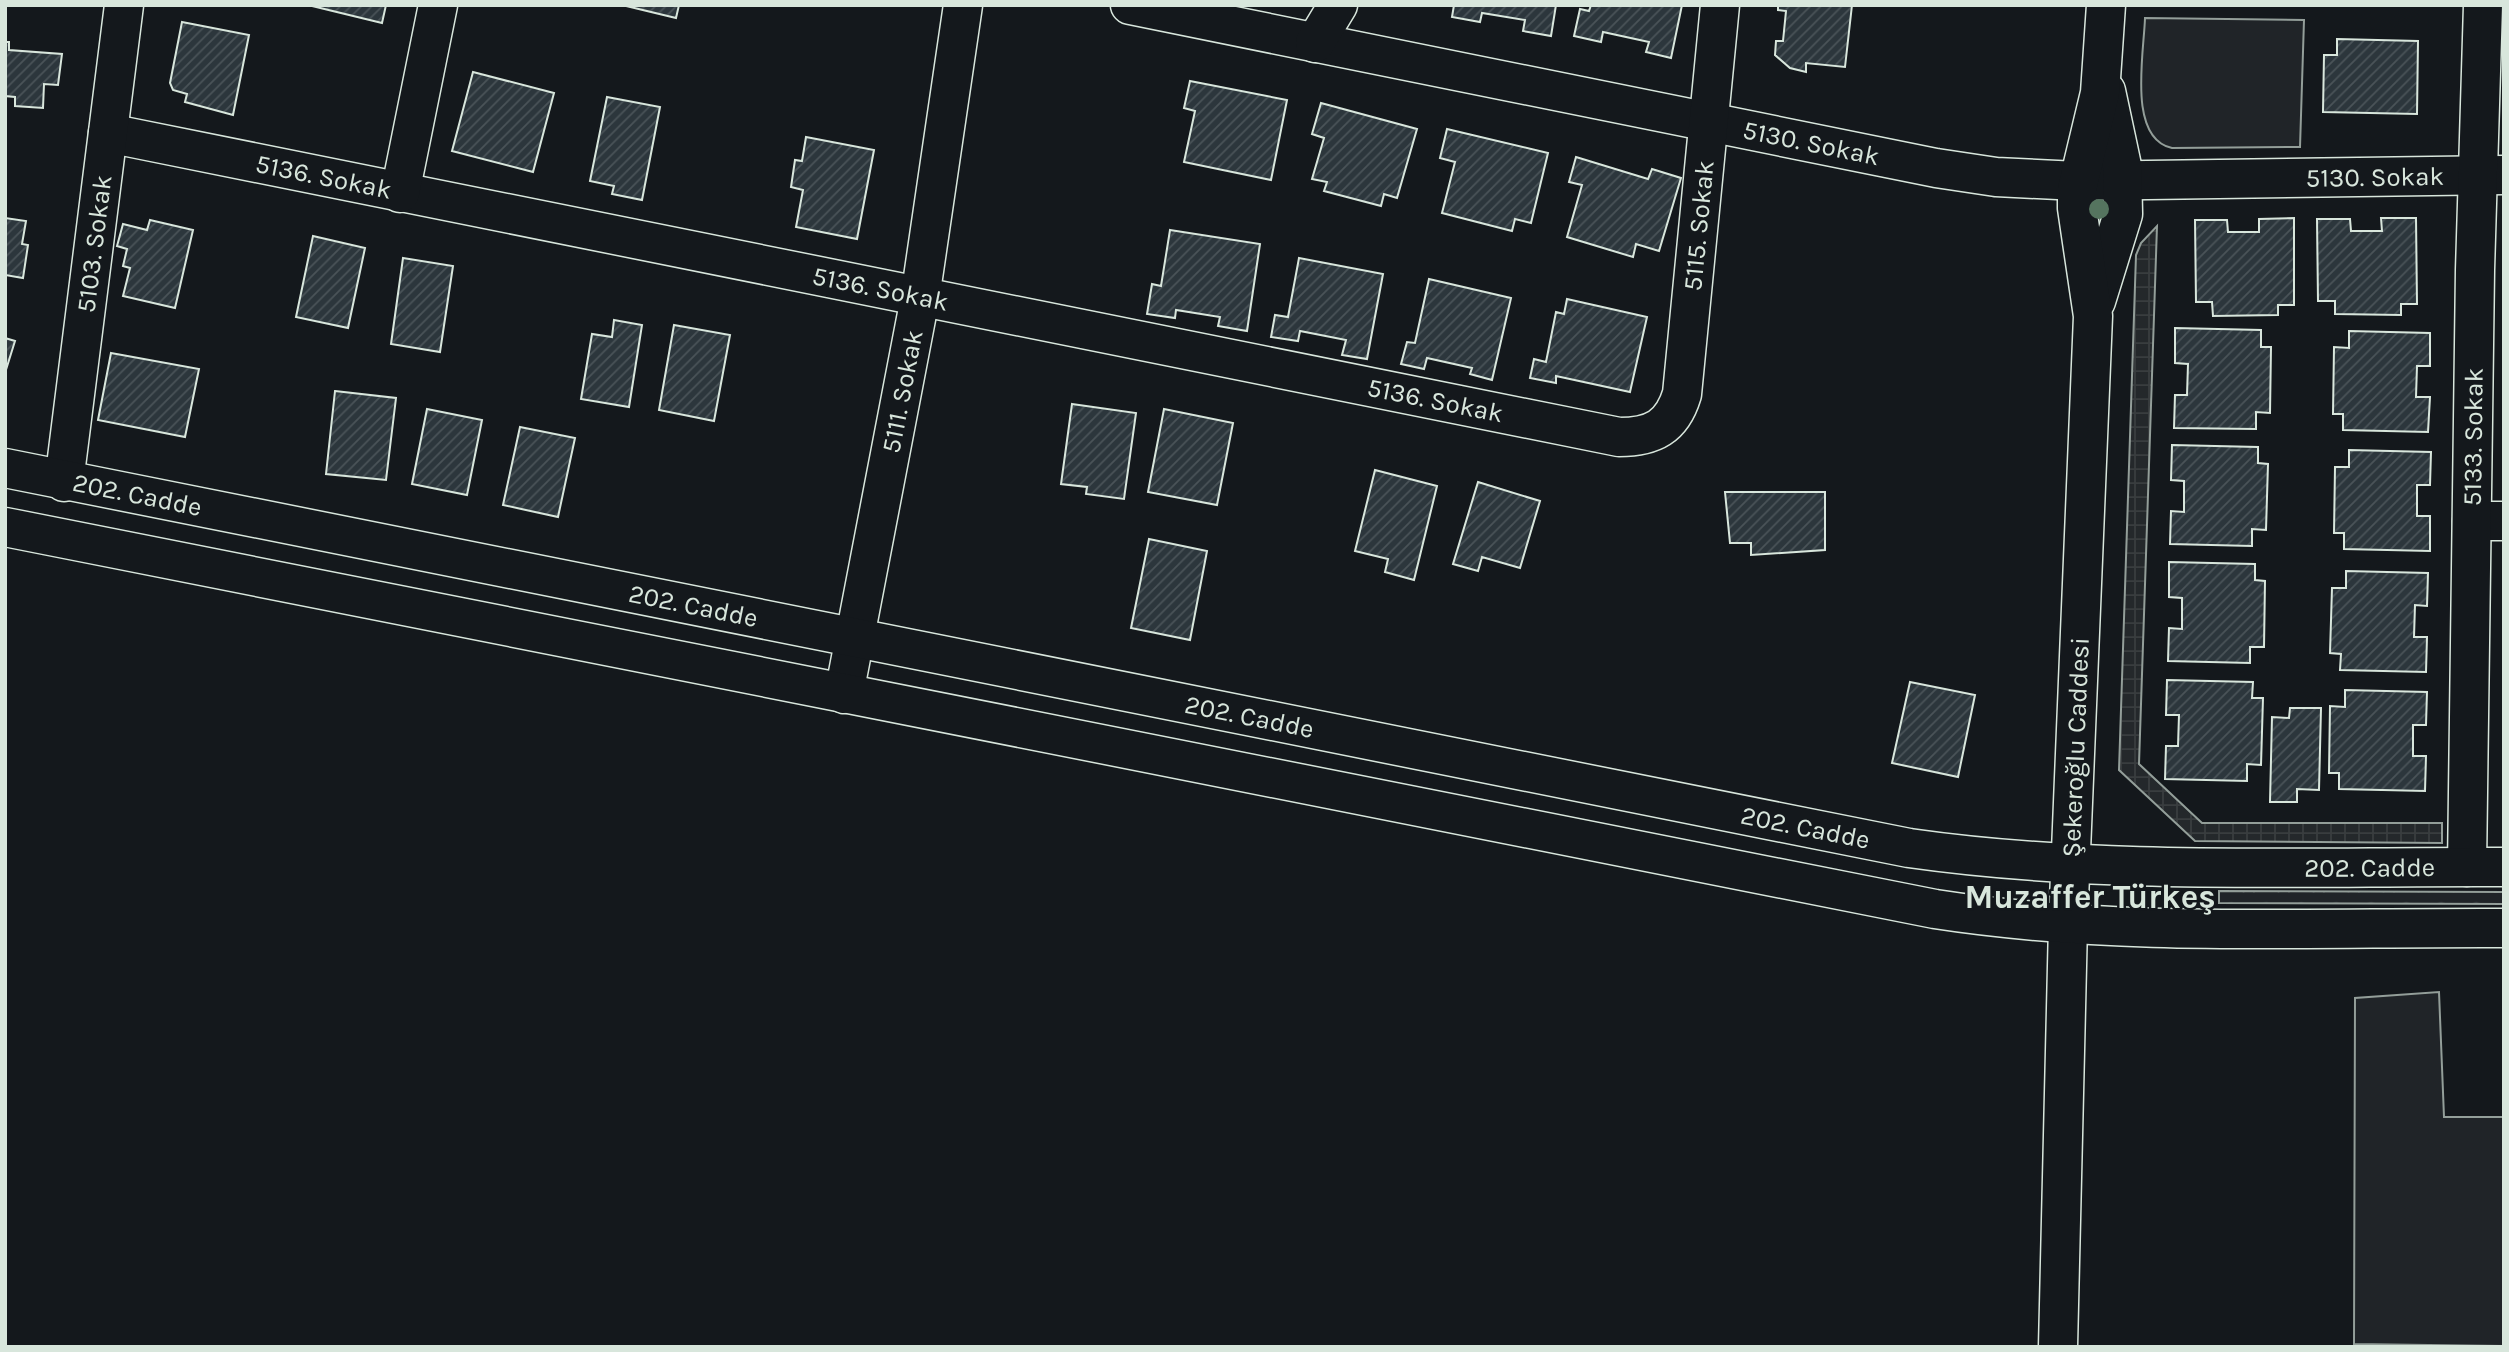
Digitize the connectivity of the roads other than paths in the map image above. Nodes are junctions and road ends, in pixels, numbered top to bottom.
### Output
1 (124, 5) edge
2 (438, 5) edge
3 (963, 5) edge
4 (1130, 5) edge
5 (1338, 5) edge
6 (1720, 5) edge
7 (2106, 5) edge
8 (2483, 5) edge
9 (1314, 43) junction
10 (2103, 69) junction
11 (1709, 122) junction
12 (108, 133) junction
13 (2491, 175) edge
14 (2124, 180) junction
15 (2078, 181) junction
16 (400, 193) junction
17 (920, 298) junction
18 (2093, 316) junction
19 (1652, 434) joint
20 (5, 468) edge
21 (64, 482) junction
22 (2488, 521) edge
23 (5, 527) edge
24 (855, 639) junction
25 (844, 694) junction
26 (2071, 864) junction
27 (2485, 867) edge
28 (2068, 924) junction
29 (2504, 928) edge
30 (2058, 1347) edge

1 - 12 street, 5103. Sokak
2 - 16 street
3 - 17 street, 5111. Sokak
4 - 9 street, 5130. Sokak
5 - 9 street
6 - 11 street, 5115. Sokak
7 - 10 street, Şekeroğlu Caddesi
8 - 13 street, 5133. Sokak
9 - 11 street, 5130. Sokak
10 - 14 street, Şekeroğlu Caddesi
10 - 15 street, Şekeroğlu Caddesi
11 - 15 street, 5130. Sokak
11 - 19 street, 5115. Sokak
12 - 16 street, 5136. Sokak
12 - 21 street, 5103. Sokak
13 - 14 street, 5130. Sokak
13 - 22 street, 5133. Sokak
14 - 15 street, 5130. Sokak
14 - 18 street, Şekeroğlu Caddesi
15 - 18 street, Şekeroğlu Caddesi
16 - 17 street, 5136. Sokak
17 - 19 street, 5136. Sokak
17 - 24 street, 5111. Sokak
18 - 26 street, Şekeroğlu Caddesi
20 - 21 street, 202. Cadde
21 - 24 street, 202. Cadde
22 - 27 street, 5133. Sokak
23 - 25 street
24 - 25 street, 5111. Sokak
24 - 26 street, 202. Cadde
25 - 28 street
26 - 27 street, 202. Cadde
26 - 28 street, Şekeroğlu Caddesi
28 - 29 street
28 - 30 street, Şekeroğlu Caddesi

